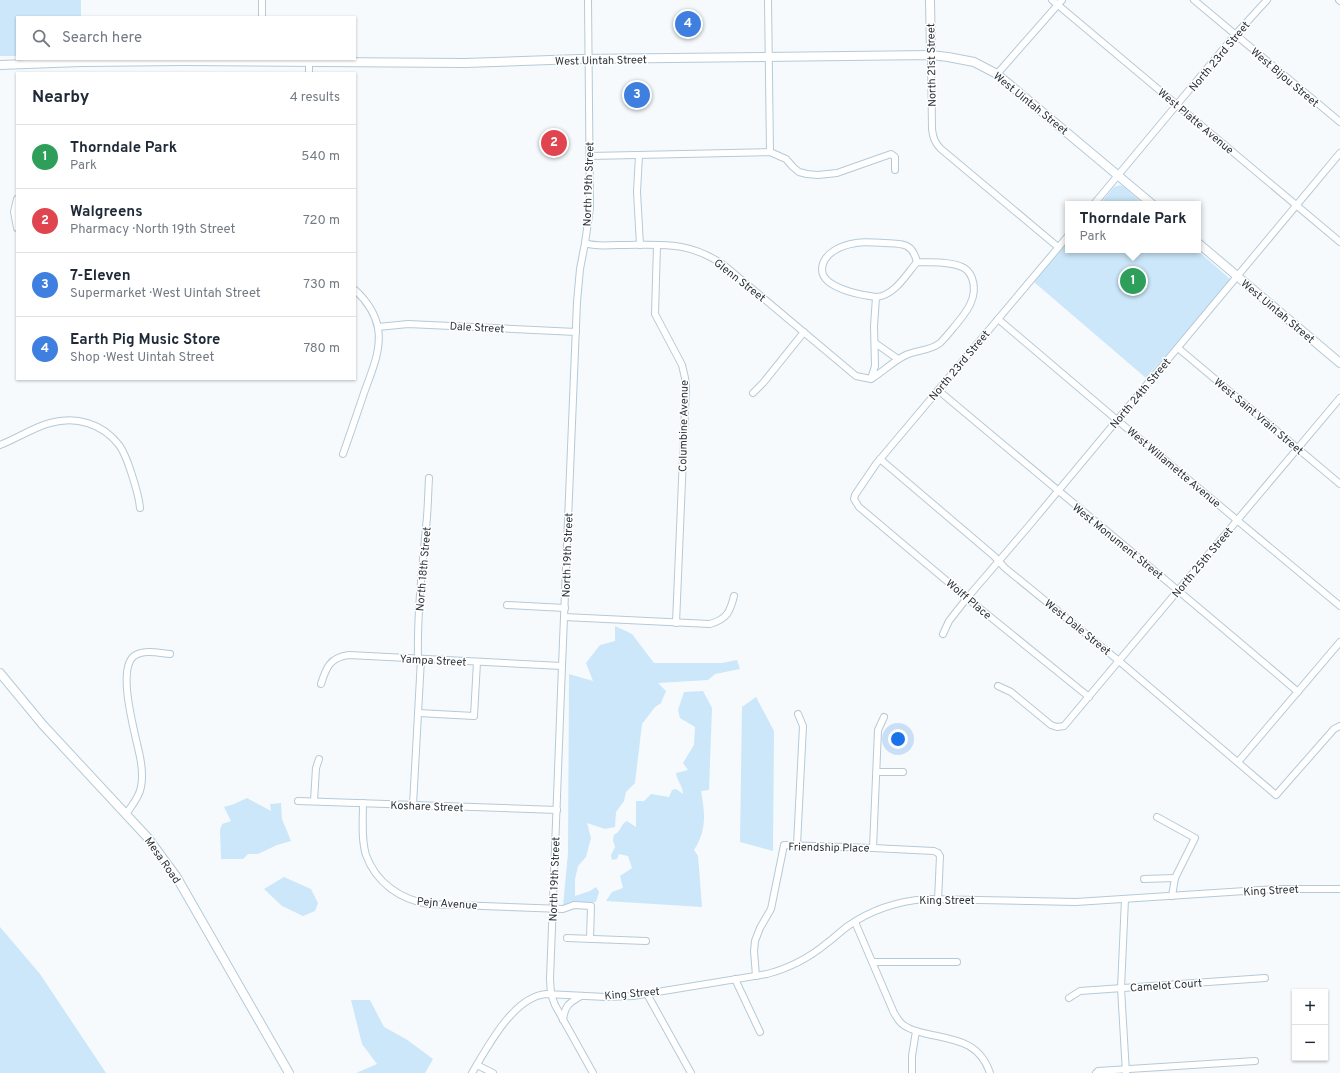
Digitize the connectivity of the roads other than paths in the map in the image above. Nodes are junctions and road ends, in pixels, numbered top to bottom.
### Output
1 (262, 0) edge
2 (588, 0) edge
3 (768, 0) edge
4 (930, 0) edge
5 (1052, 0) edge
6 (1194, 0) edge
7 (1268, 0) edge
8 (1060, 2) edge
9 (262, 16) edge
10 (1235, 35) junction
11 (930, 55) junction
12 (769, 58) junction
13 (589, 59) junction
14 (234, 61) edge
15 (262, 61) edge
16 (309, 63) junction
17 (0, 65) edge
18 (309, 72) edge
19 (997, 74) junction
20 (1177, 106) junction
21 (1340, 122) edge
22 (770, 152) junction
23 (1340, 153) edge
24 (639, 155) junction
25 (590, 156) junction
26 (895, 170) dead end
27 (1118, 176) junction
28 (1097, 201) edge
29 (1148, 201) edge
30 (16, 203) edge
31 (1296, 205) junction
32 (16, 223) edge
33 (1065, 239) edge
34 (1340, 242) edge
35 (585, 243) junction
36 (640, 245) junction
37 (657, 245) junction
38 (1201, 246) edge
39 (1058, 247) junction
40 (917, 262) junction
41 (1238, 277) junction
42 (356, 291) edge
43 (876, 297) junction
44 (998, 319) junction
45 (378, 327) junction
46 (576, 332) junction
47 (804, 332) junction
48 (875, 343) junction
49 (1178, 348) junction
50 (898, 359) junction
51 (1340, 363) edge
52 (871, 379) junction
53 (938, 390) junction
54 (753, 394) dead end
55 (1340, 398) edge
56 (1117, 420) junction
57 (0, 445) edge
58 (1298, 448) junction
59 (343, 454) dead end
60 (880, 459) junction
61 (428, 478) dead end
62 (1340, 484) edge
63 (1058, 491) junction
64 (854, 497) joint
65 (140, 508) dead end
66 (1237, 519) junction
67 (999, 562) junction
68 (1178, 590) junction
69 (734, 596) dead end
70 (967, 598) junction
71 (506, 605) dead end
72 (1340, 606) edge
73 (565, 608) junction
74 (564, 617) junction
75 (676, 623) junction
76 (943, 634) dead end
77 (1340, 642) edge
78 (170, 654) dead end
79 (419, 659) junction
80 (1119, 661) junction
81 (477, 662) junction
82 (562, 666) junction
83 (0, 673) edge
84 (321, 684) dead end
85 (998, 686) dead end
86 (1298, 692) junction
87 (1089, 697) junction
88 (418, 713) junction
89 (798, 714) dead end
90 (884, 717) dead end
91 (1340, 726) edge
92 (319, 759) dead end
93 (1238, 762) junction
94 (877, 772) junction
95 (903, 772) dead end
96 (298, 800) dead end
97 (314, 801) junction
98 (363, 803) junction
99 (413, 805) junction
100 (556, 810) junction
101 (126, 814) junction
102 (1157, 817) dead end
103 (797, 846) junction
104 (873, 848) junction
105 (1175, 878) junction
106 (1144, 879) dead end
107 (1340, 889) edge
108 (1172, 896) junction
109 (1125, 899) junction
110 (938, 900) junction
111 (553, 908) junction
112 (855, 922) junction
113 (567, 938) dead end
114 (590, 939) junction
115 (646, 941) dead end
116 (873, 962) junction
117 (957, 962) dead end
118 (756, 976) junction
119 (1265, 978) dead end
120 (735, 979) junction
121 (1121, 988) junction
122 (551, 994) junction
123 (647, 994) junction
124 (582, 996) junction
125 (1070, 998) dead end
126 (563, 1020) junction
127 (916, 1031) junction
128 (760, 1032) dead end
129 (1255, 1061) dead end
130 (477, 1065) junction
131 (1126, 1071) edge
132 (289, 1073) edge
133 (472, 1073) edge
134 (493, 1073) edge
135 (593, 1073) edge
136 (691, 1073) edge
137 (912, 1073) edge
138 (990, 1073) edge
139 (1096, 1073) edge

1 - 9 street
2 - 13 street, North 19th Street
3 - 12 street
4 - 11 main road, North 21st Street
5 - 8 street, West Platte Avenue
6 - 10 street, West Bijou Street
7 - 10 street, North 23rd Street
8 - 19 street
8 - 20 street, West Platte Avenue
10 - 20 street, North 23rd Street
10 - 21 street, West Bijou Street
11 - 12 main road, West Uintah Street
11 - 19 main road, West Uintah Street
11 - 39 street, North 21st Street
12 - 13 main road, West Uintah Street
12 - 22 street
13 - 16 main road, West Uintah Street
13 - 25 street, North 19th Street
14 - 15 main road, West Uintah Street
14 - 17 main road, West Uintah Street
15 - 16 main road, West Uintah Street
16 - 18 street
19 - 27 main road, West Uintah Street
20 - 27 street, North 23rd Street
20 - 31 street, West Platte Avenue
22 - 24 street
22 - 26 street
23 - 31 street, North 24th Street
24 - 25 street
24 - 36 street
25 - 35 street, North 19th Street
27 - 28 street, North 23rd Street
27 - 29 main road, West Uintah Street
30 - 32 street
31 - 34 street, West Platte Avenue
31 - 41 street, North 24th Street
33 - 39 street, North 23rd Street
35 - 36 street, Glenn Street
35 - 46 street, North 19th Street
36 - 37 street, Glenn Street
37 - 47 street, Glenn Street
37 - 75 street, Columbine Avenue
38 - 41 main road, West Uintah Street
39 - 44 street, North 23rd Street
40 - 43 street
40 - 43 street
40 - 50 street
41 - 49 street, North 24th Street
41 - 51 main road, West Uintah Street
42 - 45 street
43 - 48 street
44 - 53 street, North 23rd Street
44 - 56 street, West Willamette Avenue
45 - 46 street, Dale Street
45 - 59 street
46 - 73 street, North 19th Street
47 - 52 street, Glenn Street
47 - 54 street
48 - 50 street
48 - 52 street
49 - 56 street, North 24th Street
49 - 58 street, West Saint Vrain Street
50 - 52 street
53 - 60 street, North 23rd Street
53 - 63 street, West Monument Street
55 - 58 street, North 25th Street
56 - 63 street, North 24th Street
56 - 66 street, West Willamette Avenue
57 - 65 street
58 - 62 street, West Saint Vrain Street
58 - 66 street, North 25th Street
60 - 64 street, North 23rd Street
60 - 67 street, West Dale Street
61 - 79 street, North 18th Street
63 - 67 street, North 24th Street
63 - 68 street, West Monument Street
64 - 70 street, Wolff Place
66 - 68 street, North 25th Street
66 - 72 street, West Willamette Avenue
67 - 70 street, North 24th Street
67 - 80 street, West Dale Street
68 - 80 street, North 25th Street
68 - 86 street, West Monument Street
69 - 75 street
70 - 76 street, North 24th Street
70 - 87 street, Wolff Place
71 - 73 street
73 - 74 street, North 19th Street
74 - 75 street
74 - 82 street, North 19th Street
77 - 86 street
78 - 101 street
79 - 81 street, Yampa Street
79 - 84 street, Yampa Street
79 - 88 street, North 18th Street
80 - 87 street, North 25th Street
80 - 93 street, West Dale Street
81 - 82 street, Yampa Street
81 - 88 street
82 - 100 street, North 19th Street
83 - 101 main road, Mesa Road
85 - 87 street, North 25th Street
86 - 93 street
88 - 99 street, North 18th Street
89 - 103 street
90 - 94 street
91 - 93 street, West Dale Street
92 - 97 street
94 - 95 street
94 - 104 street
96 - 97 street, Koshare Street
97 - 98 street, Koshare Street
98 - 99 street, Koshare Street
98 - 111 street, Pejn Avenue
99 - 100 street, Koshare Street
100 - 111 street, North 19th Street
101 - 132 main road, Mesa Road
102 - 105 street
103 - 104 street, Friendship Place
103 - 118 street, Friendship Place
104 - 110 street, Friendship Place
105 - 106 street
105 - 108 street
107 - 108 street, King Street
108 - 109 street, King Street
109 - 110 street, King Street
109 - 121 street
110 - 112 street, King Street
111 - 114 street, Pejn Avenue
111 - 122 street, North 19th Street
112 - 116 street
112 - 118 street, King Street
113 - 114 street
114 - 115 street
116 - 117 street
116 - 127 street
118 - 120 street, King Street
119 - 121 street, Camelot Court
120 - 123 street, King Street
120 - 128 street
121 - 125 street, Camelot Court
121 - 131 street
122 - 124 street, King Street
122 - 126 street
122 - 130 street
123 - 124 street, King Street
123 - 136 street
124 - 126 street
126 - 135 street
127 - 137 street
127 - 138 street
129 - 131 street
130 - 133 street
130 - 134 street
131 - 139 street

